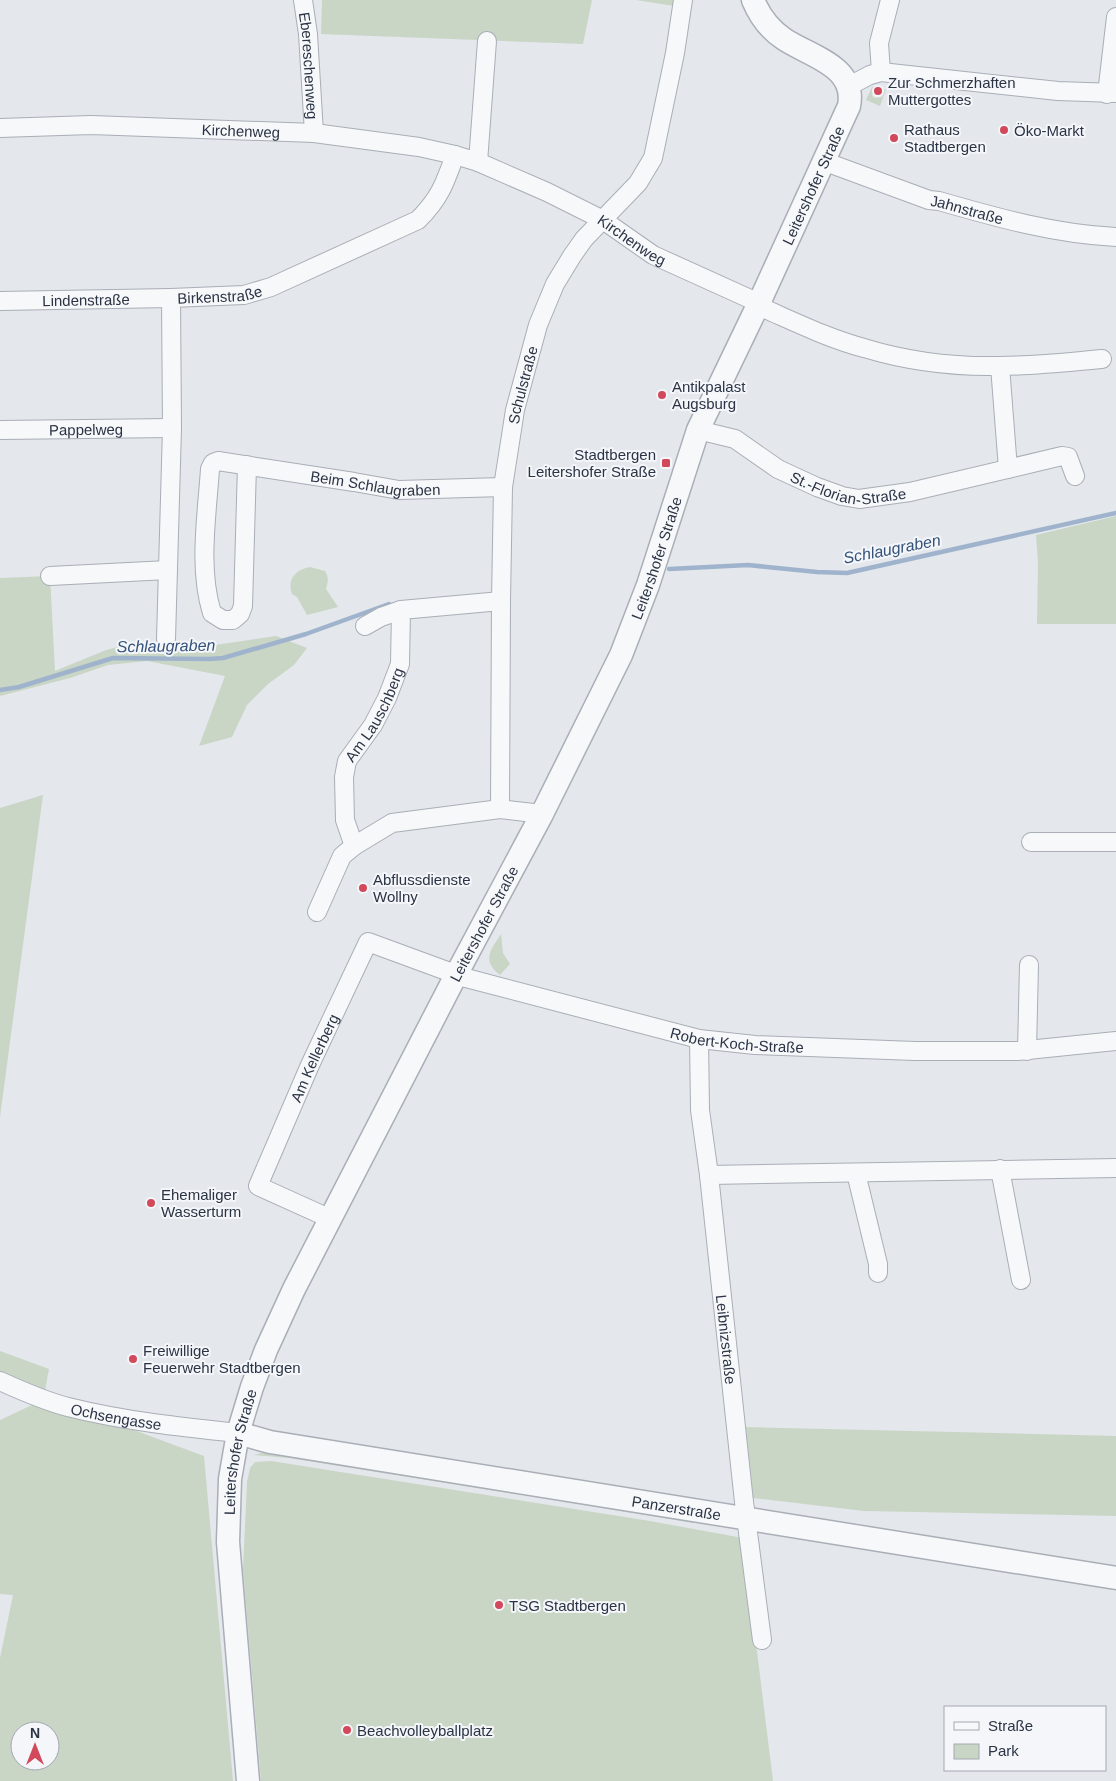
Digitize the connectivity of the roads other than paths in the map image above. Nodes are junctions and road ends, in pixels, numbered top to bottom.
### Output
1 (303, 0) edge
2 (683, 0) edge
3 (753, 0) edge
4 (890, 0) edge
5 (1116, 17) edge
6 (487, 41) dead end
7 (881, 72) junction
8 (849, 86) junction
9 (1111, 94) edge
10 (0, 128) edge
11 (314, 133) junction
12 (455, 155) junction
13 (823, 161) junction
14 (478, 162) junction
15 (602, 220) junction
16 (1116, 237) edge
17 (171, 298) junction
18 (0, 301) edge
19 (759, 303) junction
20 (1102, 359) dead end
21 (1000, 366) junction
22 (172, 428) junction
23 (0, 430) edge
24 (698, 430) junction
25 (247, 465) junction
26 (1008, 469) junction
27 (1074, 476) dead end
28 (503, 487) junction
29 (168, 570) junction
30 (50, 576) dead end
31 (501, 601) junction
32 (401, 610) junction
33 (365, 626) dead end
34 (166, 639) dead end
35 (500, 809) junction
36 (542, 814) junction
37 (1031, 842) dead end
38 (1116, 842) edge
39 (354, 846) junction
40 (317, 912) dead end
41 (1029, 965) dead end
42 (456, 975) junction
43 (699, 1039) junction
44 (1116, 1041) edge
45 (1028, 1050) junction
46 (1116, 1168) edge
47 (1000, 1169) junction
48 (856, 1173) junction
49 (709, 1175) junction
50 (331, 1219) junction
51 (878, 1273) dead end
52 (1021, 1280) dead end
53 (0, 1381) edge
54 (238, 1433) junction
55 (747, 1518) junction
56 (1116, 1578) edge
57 (762, 1640) dead end
58 (248, 1781) edge

1 - 11 street, Ebereschenweg
2 - 15 street, Schulstraße
3 - 8 street
4 - 7 street
5 - 9 street
6 - 14 street
7 - 8 street
7 - 9 street
8 - 13 street, Leitershofer Straße
10 - 11 street, Kirchenweg
11 - 12 street, Kirchenweg
12 - 14 street, Kirchenweg
12 - 17 street, Birkenstraße
13 - 16 street, Jahnstraße
13 - 19 street, Leitershofer Straße
14 - 15 street, Kirchenweg
15 - 19 street, Kirchenweg
15 - 28 street, Schulstraße
17 - 18 street, Lindenstraße
17 - 22 street, Birkenstraße
19 - 21 street
19 - 24 street, Leitershofer Straße
20 - 21 street
21 - 26 street
22 - 23 street, Pappelweg
22 - 29 street, Birkenstraße
24 - 26 street, St.-Florian-Straße
24 - 36 street, Leitershofer Straße
25 - 25 street, Beim Schlaugraben
25 - 28 street, Beim Schlaugraben
26 - 27 street, St.-Florian-Straße
28 - 31 street, Schulstraße
29 - 30 street
29 - 34 street, Birkenstraße
31 - 32 street
31 - 35 street, Schulstraße
32 - 33 street
32 - 39 street, Am Lauschberg
35 - 36 street
35 - 39 street
36 - 42 street, Leitershofer Straße
37 - 38 street
39 - 40 street
41 - 45 street
42 - 43 street, Robert-Koch-Straße
42 - 50 street, Leitershofer Straße
42 - 50 street, Am Kellerberg
43 - 45 street, Robert-Koch-Straße
43 - 49 street, Leibnizstraße
44 - 45 street, Robert-Koch-Straße
46 - 47 street
47 - 48 street
47 - 52 street
48 - 49 street
48 - 51 street
49 - 55 street, Leibnizstraße
50 - 54 street, Leitershofer Straße
53 - 54 street, Ochsengasse
54 - 55 street, Panzerstraße
54 - 58 street, Leitershofer Straße
55 - 56 street, Panzerstraße
55 - 57 street, Leibnizstraße

